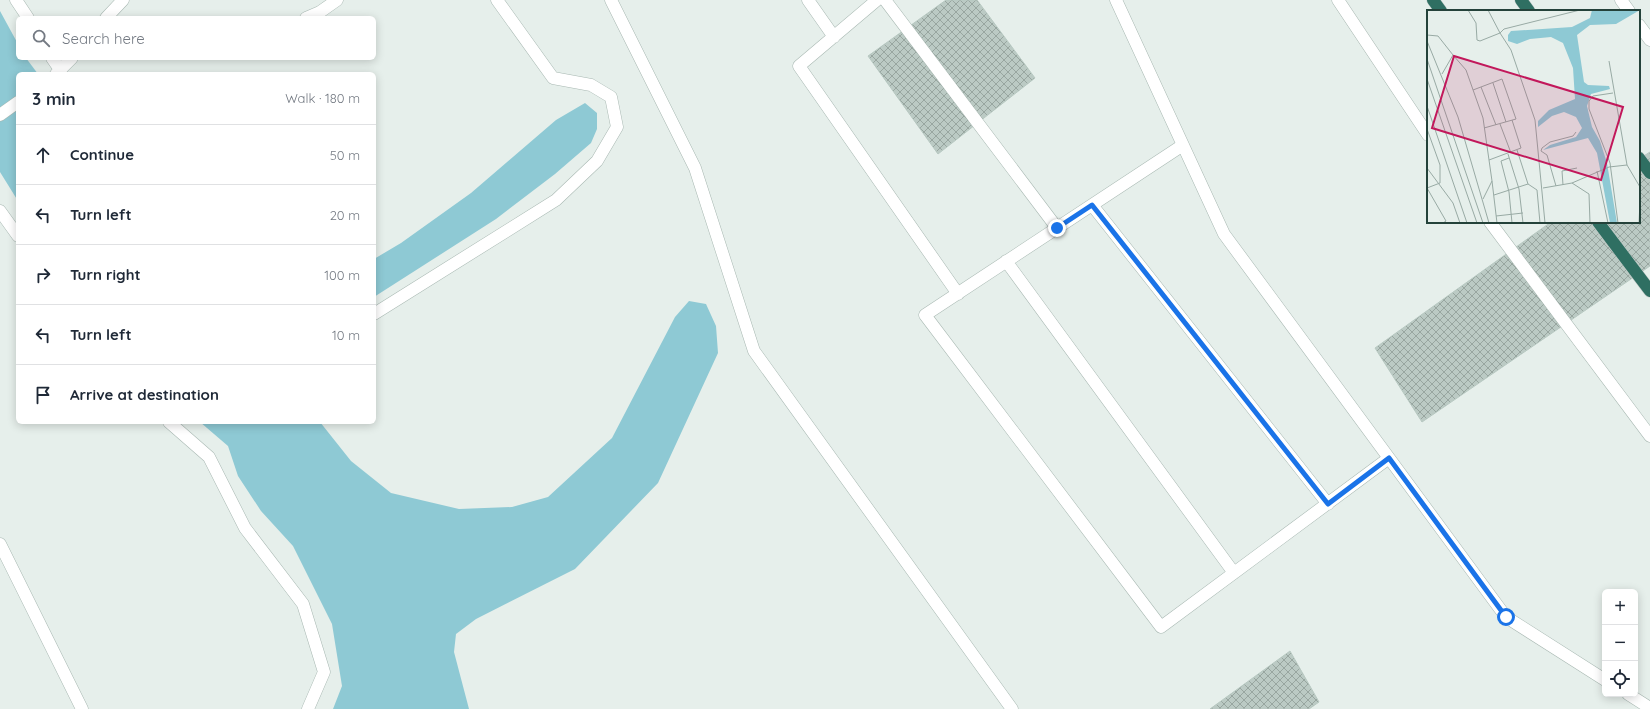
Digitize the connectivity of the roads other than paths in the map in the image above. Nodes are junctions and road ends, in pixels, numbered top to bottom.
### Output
1 (16, 0) edge
2 (123, 0) edge
3 (337, 0) edge
4 (497, 0) edge
5 (611, 0) edge
6 (808, 0) edge
7 (877, 0) edge
8 (885, 0) edge
9 (1116, 0) edge
10 (1338, 0) edge
11 (1433, 0) edge
12 (1521, 0) edge
13 (1621, 0) edge
14 (1440, 10) edge
15 (1529, 10) edge
16 (1628, 10) edge
17 (27, 16) edge
18 (108, 16) edge
19 (311, 16) edge
20 (1640, 26) edge
21 (834, 36) junction
22 (1650, 40) edge
23 (53, 60) edge
24 (70, 60) edge
25 (58, 72) edge
26 (59, 72) edge
27 (16, 103) edge
28 (0, 115) edge
29 (1427, 134) edge
30 (1183, 145) junction
31 (1640, 159) edge
32 (1650, 173) edge
33 (1092, 205) junction
34 (0, 211) edge
35 (1491, 223) edge
36 (1599, 223) edge
37 (1057, 228) junction
38 (16, 233) edge
39 (1006, 261) junction
40 (1650, 291) edge
41 (958, 294) junction
42 (376, 313) edge
43 (171, 424) edge
44 (1650, 436) edge
45 (1389, 458) junction
46 (1328, 504) junction
47 (0, 544) edge
48 (1234, 573) junction
49 (1602, 678) edge
50 (1633, 697) edge
51 (1650, 708) edge
52 (82, 709) edge
53 (308, 709) edge
54 (1012, 709) edge

1 - 17 street
2 - 18 street
3 - 19 street
4 - 42 street
5 - 54 street
6 - 21 street
7 - 21 street
8 - 37 street
9 - 30 street
10 - 29 street
11 - 14 highway
12 - 15 highway
13 - 16 street
20 - 22 street
21 - 41 street
23 - 25 street
24 - 26 street
27 - 28 street
30 - 33 street
30 - 45 street
31 - 32 highway
33 - 37 street
33 - 46 street
34 - 38 street
35 - 44 street
36 - 40 highway
37 - 39 street
39 - 41 street
39 - 48 street
41 - 48 street
43 - 53 street
45 - 46 street
45 - 49 street
46 - 48 street
47 - 52 street
50 - 51 street

